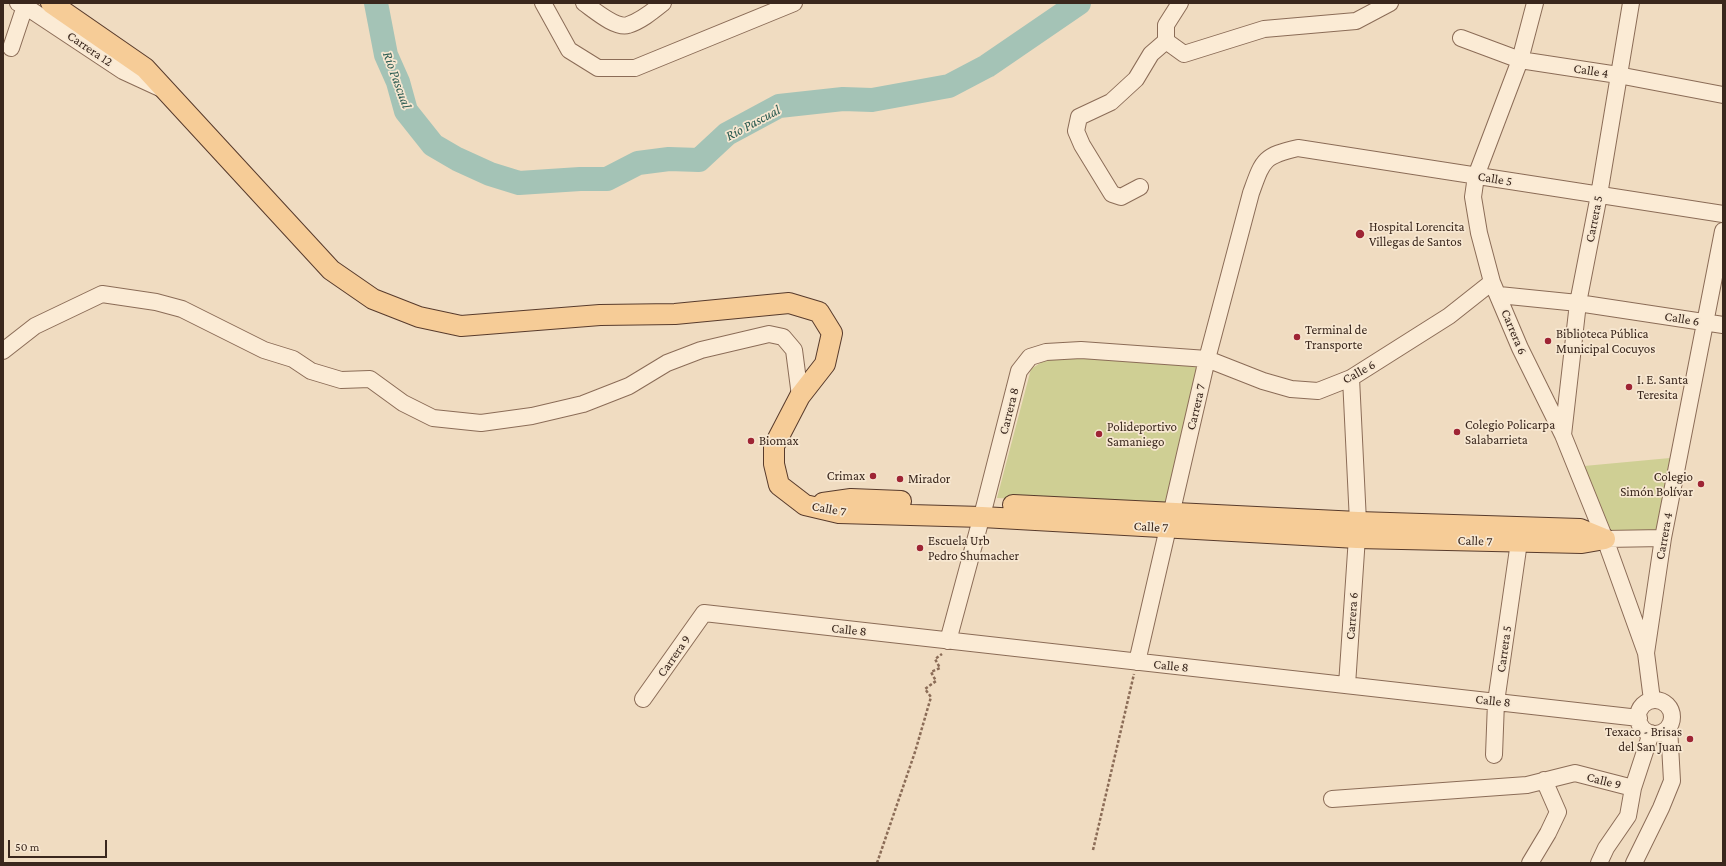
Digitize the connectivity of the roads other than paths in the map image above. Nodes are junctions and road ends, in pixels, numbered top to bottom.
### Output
1 (51, 3) edge
2 (543, 3) edge
3 (584, 3) edge
4 (663, 3) edge
5 (794, 3) edge
6 (1180, 3) edge
7 (1390, 3) edge
8 (1535, 3) edge
9 (1631, 3) edge
10 (21, 4) edge
11 (1461, 38) dead end
12 (1166, 41) junction
13 (11, 48) dead end
14 (1520, 60) junction
15 (1618, 75) junction
16 (165, 90) junction
17 (1723, 95) edge
18 (1268, 158) joint
19 (1476, 176) junction
20 (1140, 187) dead end
21 (1599, 195) junction
22 (1723, 214) edge
23 (1723, 231) edge
24 (1496, 289) junction
25 (1578, 303) junction
26 (1704, 322) junction
27 (1723, 325) edge
28 (3, 351) edge
29 (1208, 359) junction
30 (1351, 378) junction
31 (800, 396) junction
32 (1563, 435) junction
33 (984, 511) junction
34 (1170, 520) junction
35 (1357, 530) junction
36 (1663, 538) junction
37 (1605, 539) junction
38 (1519, 542) junction
39 (704, 613) joint
40 (948, 641) junction
41 (1646, 653) junction
42 (1137, 662) junction
43 (1347, 685) junction
44 (643, 699) dead end
45 (1652, 700) junction
46 (1496, 702) junction
47 (1639, 718) junction
48 (1669, 727) junction
49 (1651, 733) junction
50 (1494, 755) dead end
51 (1544, 780) junction
52 (1633, 788) junction
53 (1332, 799) dead end
54 (1530, 863) edge
55 (1599, 863) edge
56 (1634, 863) edge

1 - 16 main road
2 - 5 street
3 - 4 street
6 - 12 street
7 - 12 street
8 - 14 street, Carrera 6
9 - 15 street, Carrera 5
10 - 13 street
10 - 16 street, Carrera 12
11 - 14 street, Calle 4
12 - 20 street
14 - 15 street, Calle 4
14 - 19 street, Carrera 6
15 - 17 street, Calle 4
15 - 21 street, Carrera 5
16 - 31 main road
18 - 19 street, Calle 5
18 - 29 street, Carrera 7
19 - 21 street, Calle 5
19 - 24 street, Carrera 6
21 - 22 street, Calle 5
21 - 25 street, Carrera 5
23 - 26 street, Carrera 4
24 - 25 street, Calle 6
24 - 30 street, Calle 6
24 - 32 street, Carrera 6
25 - 26 street, Calle 6
25 - 32 street, Carrera 5
26 - 27 street, Calle 6
26 - 36 street, Carrera 4
28 - 31 street
29 - 30 street, Calle 6
29 - 33 street, Carrera 8
29 - 34 street, Carrera 7
30 - 35 street, Carrera 6
31 - 33 main road, Calle 7
32 - 37 street, Carrera 6
33 - 34 main road, Calle 7
33 - 40 street, Carrera 8
34 - 35 main road, Calle 7
34 - 42 street, Carrera 7
35 - 37 main road, Calle 7
35 - 38 main road, Calle 7
35 - 43 street, Carrera 6
36 - 37 street, Calle 7
36 - 41 street, Carrera 4
37 - 38 main road, Calle 7
37 - 41 street, Carrera 6
38 - 46 street, Carrera 5
39 - 40 street, Calle 8
39 - 44 street, Carrera 9
40 - 42 street, Calle 8
41 - 45 street, Carrera 4
42 - 43 street, Calle 8
43 - 46 street, Calle 8
45 - 47 street
45 - 48 street
46 - 47 street, Calle 8
46 - 50 street, Carrera 5
47 - 49 street
48 - 49 street
48 - 56 street
49 - 52 street
51 - 52 street, Calle 9
51 - 53 street
51 - 54 street
52 - 55 street

